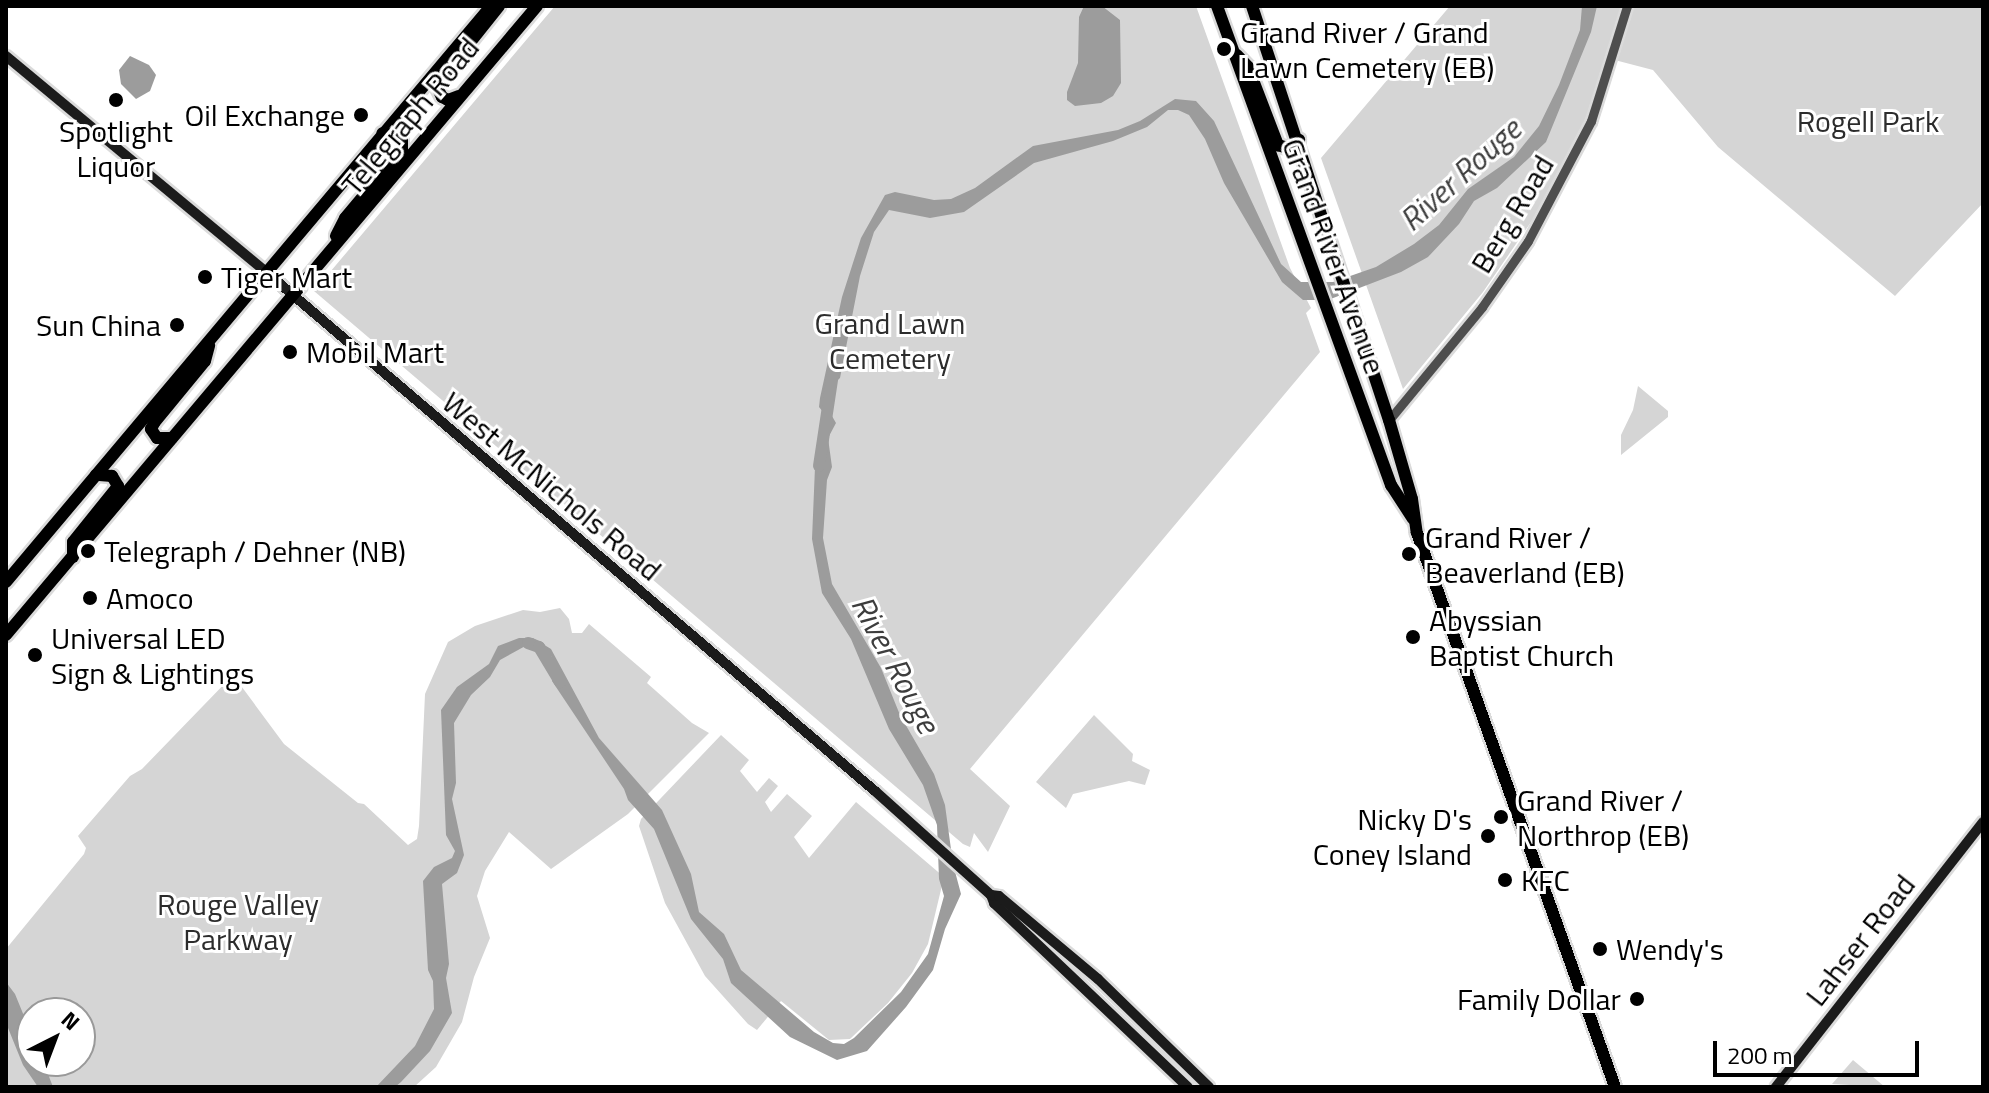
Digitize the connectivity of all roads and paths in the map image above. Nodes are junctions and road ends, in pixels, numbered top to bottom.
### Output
1 (491, 6) edge
2 (499, 6) edge
3 (537, 6) edge
4 (1217, 6) edge
5 (1252, 6) edge
6 (1627, 6) edge
7 (1232, 50) junction
8 (6, 56) edge
9 (461, 96) junction
10 (379, 137) junction
11 (1299, 140) junction
12 (323, 260) junction
13 (266, 272) junction
14 (293, 296) junction
15 (211, 340) junction
16 (1379, 391) junction
17 (1357, 396) junction
18 (1389, 420) junction
19 (1371, 432) junction
20 (172, 438) junction
21 (96, 475) junction
22 (1413, 519) junction
23 (73, 557) junction
24 (6, 582) edge
25 (6, 635) edge
26 (1983, 822) edge
27 (991, 895) junction
28 (1188, 1087) edge
29 (1209, 1087) edge
30 (1615, 1087) edge
31 (1776, 1087) edge

1 - 10 main road, Telegraph Road
2 - 9 main road
3 - 9 main road, Telegraph Road
4 - 7 main road, Grand River Avenue
5 - 11 main road, Grand River Avenue
6 - 18 street, Berg Road
7 - 11 main road
7 - 17 main road, Grand River Avenue
8 - 13 main road, West McNichols Road
9 - 12 main road, Telegraph Road
10 - 12 main road, Telegraph Road
10 - 13 main road, Telegraph Road
11 - 16 main road, Grand River Avenue
12 - 14 main road, Telegraph Road
13 - 14 main road, West McNichols Road
13 - 15 main road, Telegraph Road
14 - 20 main road, Telegraph Road
14 - 27 main road, West McNichols Road
15 - 20 main road, Telegraph Road
15 - 21 main road, Telegraph Road
16 - 17 main road
16 - 18 main road, Grand River Avenue
17 - 19 main road, Grand River Avenue
18 - 19 main road
18 - 22 main road, Grand River Avenue
19 - 22 main road, Grand River Avenue
20 - 23 main road, Telegraph Road
21 - 23 main road
21 - 24 main road, Telegraph Road
22 - 30 main road, Grand River Avenue
23 - 25 main road, Telegraph Road
26 - 31 main road, Lahser Road
27 - 28 main road, West McNichols Road
27 - 29 main road, West McNichols Road

